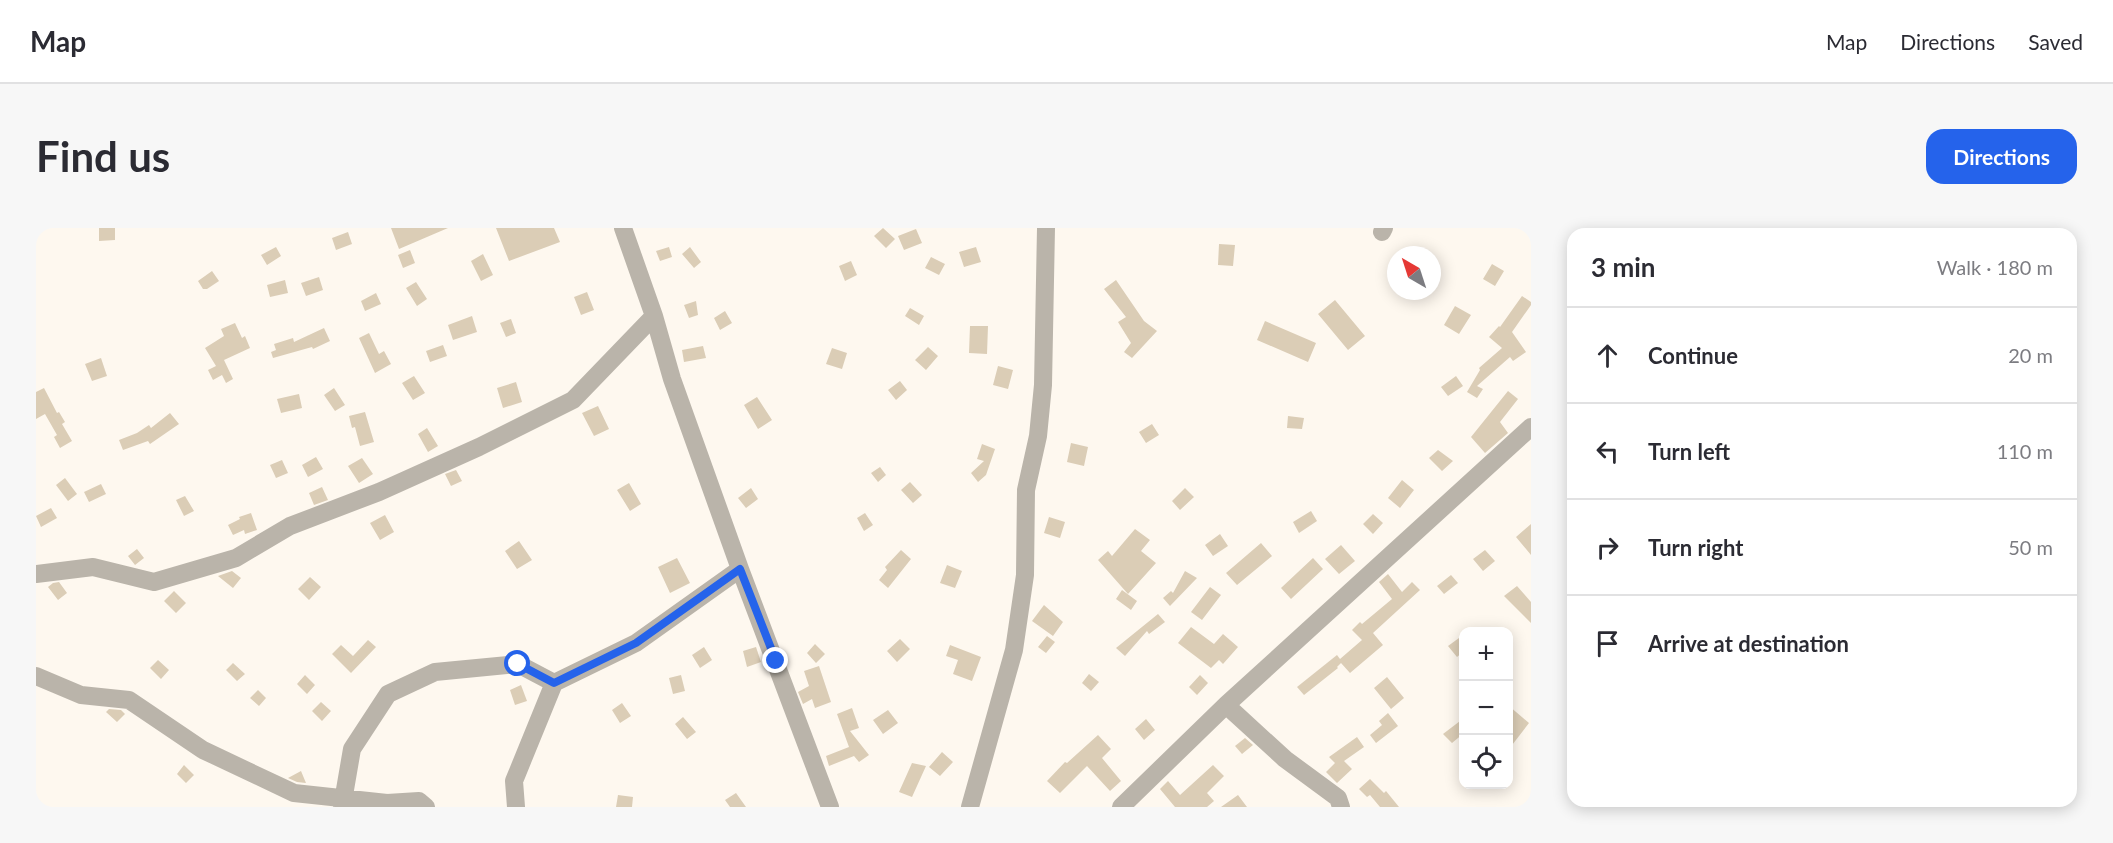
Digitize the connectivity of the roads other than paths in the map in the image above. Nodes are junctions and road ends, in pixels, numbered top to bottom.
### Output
1 (623, 228) edge
2 (1046, 228) edge
3 (654, 316) junction
4 (1531, 427) edge
5 (740, 569) junction
6 (36, 574) edge
7 (36, 676) edge
8 (554, 683) junction
9 (1226, 705) junction
10 (342, 802) edge
11 (1344, 804) edge
12 (1124, 806) edge
13 (426, 807) edge
14 (516, 807) edge
15 (830, 807) edge
16 (970, 807) edge

1 - 3 street
2 - 16 street
3 - 5 street
3 - 6 street
4 - 9 street
5 - 8 street
5 - 15 street
7 - 10 street
8 - 10 street
8 - 14 street
9 - 11 street
9 - 12 street
10 - 13 street

